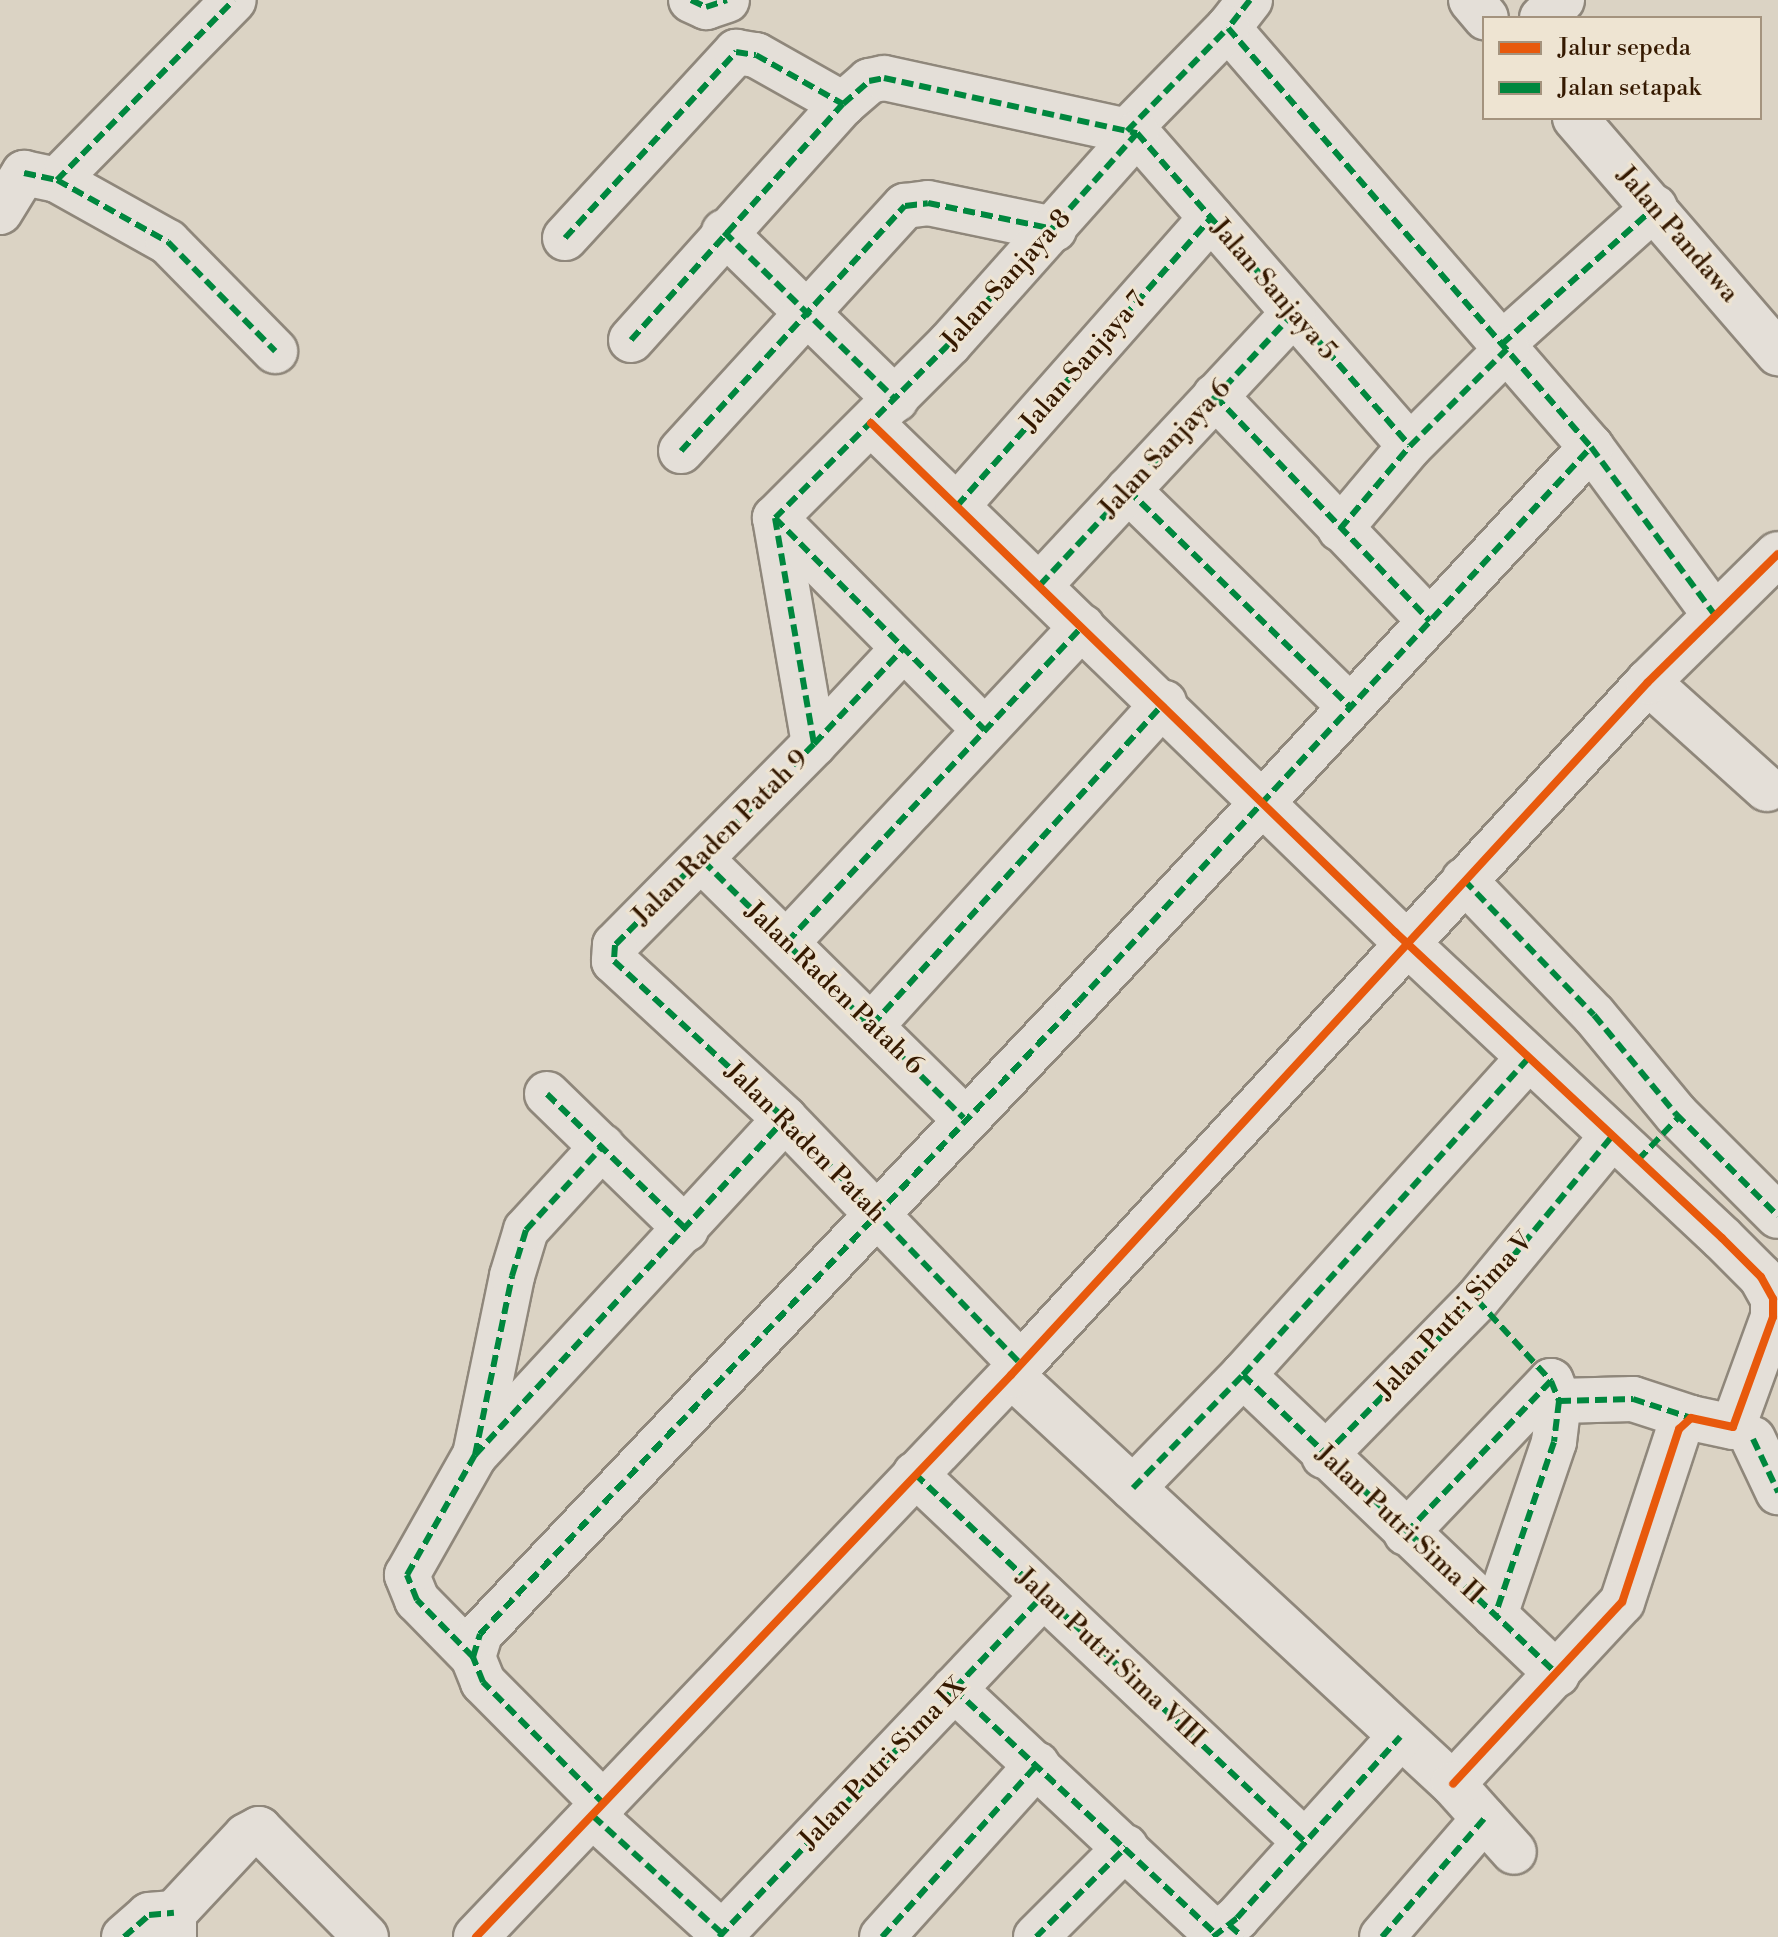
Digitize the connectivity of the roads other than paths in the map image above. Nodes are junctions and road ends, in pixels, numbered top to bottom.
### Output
1 (234, 0) edge
2 (691, 0) edge
3 (727, 0) edge
4 (1471, 0) edge
5 (1562, 0) edge
6 (1239, 14) edge
7 (1484, 16) edge
8 (1544, 16) edge
9 (843, 104) junction
10 (1577, 120) edge
11 (1132, 132) junction
12 (27, 168) edge
13 (1655, 207) junction
14 (0, 212) edge
15 (1211, 218) junction
16 (1054, 229) junction
17 (724, 232) junction
18 (565, 238) dead end
19 (807, 311) junction
20 (1293, 314) junction
21 (631, 340) dead end
22 (1505, 346) junction
23 (275, 351) dead end
24 (1778, 353) edge
25 (1215, 396) junction
26 (884, 411) junction
27 (1410, 446) junction
28 (1591, 447) junction
29 (681, 451) dead end
30 (1128, 490) junction
31 (957, 506) junction
32 (775, 518) junction
33 (1340, 529) junction
34 (1778, 554) edge
35 (1040, 585) junction
36 (1715, 615) junction
37 (1430, 621) junction
38 (1082, 627) junction
39 (902, 650) junction
40 (1648, 682) junction
41 (1164, 703) junction
42 (1350, 707) junction
43 (985, 730) junction
44 (814, 744) junction
45 (1767, 789) dead end
46 (1264, 800) junction
47 (703, 861) junction
48 (1464, 880) junction
49 (787, 942) junction
50 (1408, 942) junction
51 (612, 954) joint
52 (872, 1025) junction
53 (1528, 1058) junction
54 (547, 1094) dead end
55 (1679, 1117) junction
56 (964, 1118) junction
57 (785, 1119) junction
58 (602, 1147) junction
59 (1625, 1148) junction
60 (877, 1213) junction
61 (1778, 1216) edge
62 (686, 1229) junction
63 (1009, 1358) junction
64 (1243, 1375) junction
65 (1555, 1391) junction
66 (1691, 1418) junction
67 (1753, 1439) dead end
68 (475, 1455) junction
69 (1324, 1456) junction
70 (915, 1474) junction
71 (1133, 1488) junction
72 (1778, 1492) edge
73 (1406, 1533) junction
74 (1043, 1595) junction
75 (1495, 1615) junction
76 (473, 1657) junction
77 (1557, 1674) junction
78 (954, 1689) junction
79 (1400, 1737) junction
80 (1037, 1765) junction
81 (1453, 1784) junction
82 (598, 1810) junction
83 (1484, 1819) junction
84 (1305, 1842) junction
85 (1126, 1847) junction
86 (1514, 1852) dead end
87 (174, 1925) edge
88 (1226, 1933) edge
89 (722, 1936) edge
90 (124, 1937) edge
91 (366, 1937) edge
92 (476, 1937) edge
93 (882, 1937) edge
94 (1036, 1937) edge
95 (1382, 1937) edge

1 - 12 street
2 - 3 street
4 - 7 street
5 - 8 street
6 - 11 street, Jalan Sanjaya 8
6 - 22 street
9 - 11 street
9 - 17 street
9 - 18 street
10 - 13 street, Jalan Pandawa
11 - 15 street, Jalan Sanjaya 5
11 - 16 street, Jalan Sanjaya 8
12 - 14 street
12 - 23 street
13 - 22 street
13 - 24 street, Jalan Pandawa
15 - 20 street, Jalan Sanjaya 5
15 - 31 street, Jalan Sanjaya 7
16 - 19 street
16 - 26 street, Jalan Sanjaya 8
17 - 19 street
17 - 21 street
19 - 26 street
19 - 29 street
20 - 25 street, Jalan Sanjaya 6
20 - 27 street, Jalan Sanjaya 5
22 - 27 street
22 - 28 street
25 - 30 street, Jalan Sanjaya 6
25 - 33 street
26 - 31 street
26 - 32 street
27 - 33 street
28 - 36 street
28 - 37 street
30 - 35 street, Jalan Sanjaya 6
30 - 42 street
31 - 35 street
32 - 39 street
32 - 44 street, Jalan Raden Patah 9
33 - 37 street
34 - 36 street
35 - 38 street
36 - 40 street
37 - 42 street
38 - 41 street
38 - 43 street
39 - 43 street
39 - 44 street
40 - 45 street
40 - 48 street
41 - 46 street
41 - 52 street
42 - 46 street
43 - 49 street
44 - 47 street, Jalan Raden Patah 9
46 - 50 street
46 - 56 street
47 - 49 street, Jalan Raden Patah 6
47 - 51 street, Jalan Raden Patah 9
48 - 50 street
48 - 55 street
49 - 52 street, Jalan Raden Patah 6
50 - 53 street
50 - 63 street
51 - 57 street, Jalan Raden Patah
52 - 56 street, Jalan Raden Patah 6
53 - 59 street
53 - 64 street
54 - 58 street
55 - 59 street, Jalan Putri Sima V
55 - 61 street
56 - 60 street
57 - 60 street, Jalan Raden Patah
57 - 62 street
58 - 62 street
58 - 68 street
59 - 66 street
59 - 69 street, Jalan Putri Sima V
60 - 63 street, Jalan Raden Patah
60 - 76 street
62 - 68 street
63 - 70 street
63 - 71 street, Jalan Raden Patah
64 - 69 street, Jalan Putri Sima II
64 - 71 street
65 - 66 street
65 - 73 street
65 - 75 street
66 - 77 street
67 - 72 street
68 - 76 street
69 - 73 street, Jalan Putri Sima II
70 - 74 street, Jalan Putri Sima VIII
70 - 82 street
71 - 79 street, Jalan Raden Patah
73 - 75 street, Jalan Putri Sima II
74 - 78 street, Jalan Putri Sima IX
74 - 84 street, Jalan Putri Sima VIII
75 - 77 street, Jalan Putri Sima II
76 - 82 street
77 - 81 street
78 - 80 street
78 - 89 street, Jalan Putri Sima IX
79 - 81 street, Jalan Raden Patah
79 - 84 street
80 - 85 street
80 - 93 street
81 - 83 street, Jalan Raden Patah
82 - 89 street
82 - 92 street
83 - 86 street, Jalan Raden Patah
83 - 95 street
84 - 88 street
85 - 88 street
85 - 94 street
87 - 90 street
87 - 91 street

